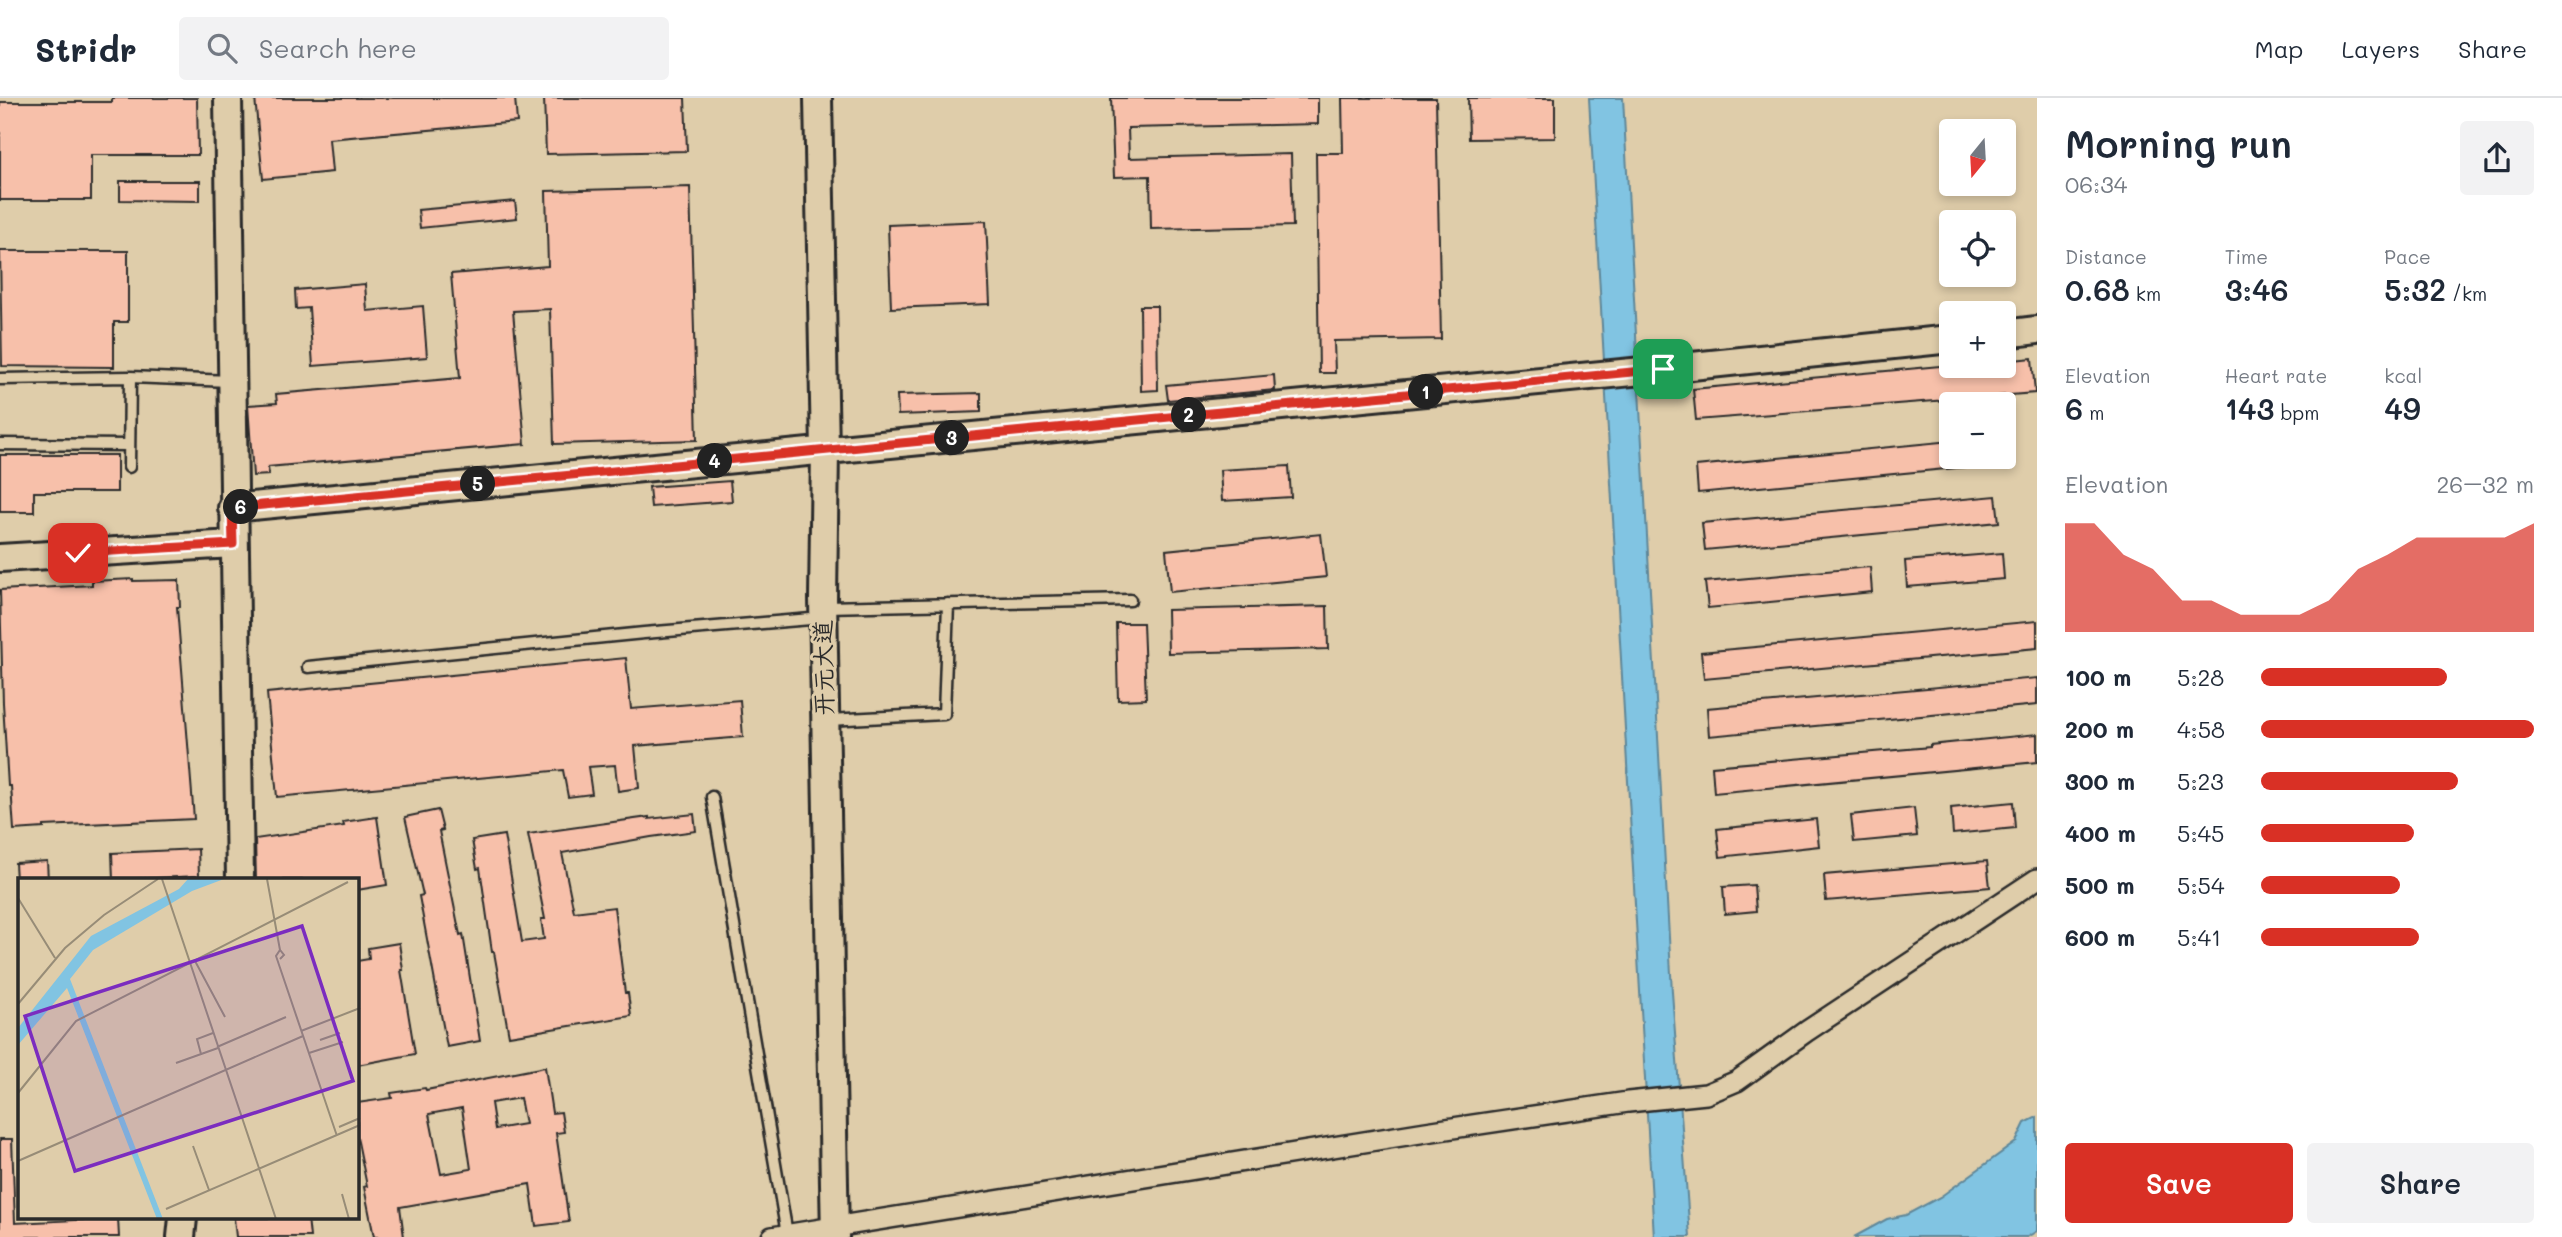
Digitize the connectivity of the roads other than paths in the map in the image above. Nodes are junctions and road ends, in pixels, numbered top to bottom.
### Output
1 (228, 98) edge
2 (818, 98) edge
3 (2037, 330) edge
4 (2016, 333) edge
5 (1939, 340) edge
6 (130, 377) junction
7 (0, 379) edge
8 (231, 381) junction
9 (0, 444) edge
10 (129, 445) junction
11 (825, 450) junction
12 (129, 467) dead end
13 (232, 508) junction
14 (233, 544) junction
15 (0, 558) edge
16 (1130, 600) dead end
17 (948, 604) junction
18 (823, 613) junction
19 (308, 667) dead end
20 (825, 720) junction
21 (712, 797) dead end
22 (240, 878) edge
23 (2037, 879) edge
24 (835, 1233) edge
25 (780, 1236) edge

1 - 8 street
2 - 11 street, 开元大道
3 - 4 street
5 - 11 street
6 - 7 lane
6 - 8 lane
6 - 10 lane
8 - 13 street
9 - 10 lane
10 - 12 lane
11 - 13 street
11 - 18 street, 开元大道
13 - 14 street
14 - 15 street
14 - 22 street
16 - 17 lane
17 - 18 lane
17 - 20 lane
18 - 19 lane
18 - 20 street, 开元大道
20 - 24 street, 开元大道
21 - 25 lane
23 - 24 street
24 - 25 street

